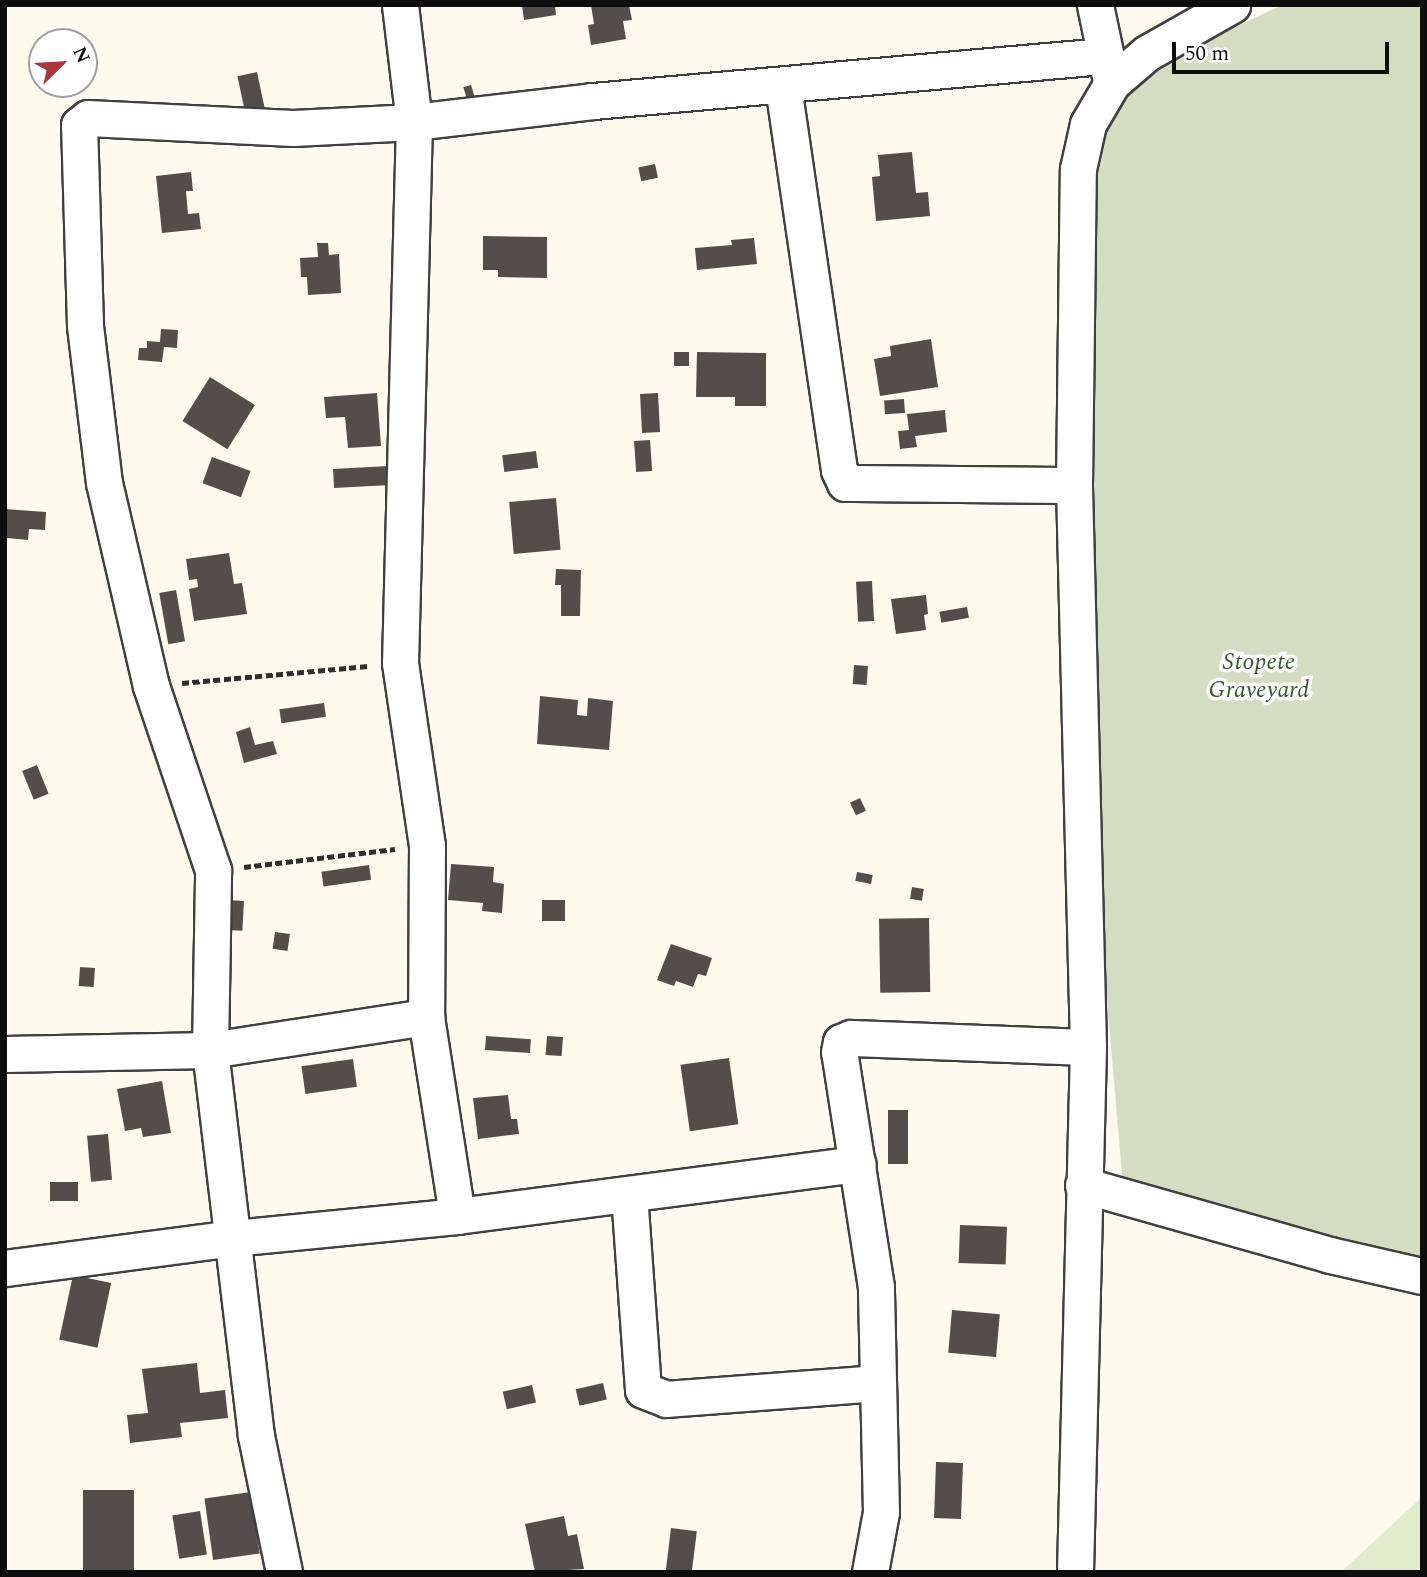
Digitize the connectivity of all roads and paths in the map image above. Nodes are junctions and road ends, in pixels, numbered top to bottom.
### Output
1 (400, 5) edge
2 (1095, 5) edge
3 (1232, 5) edge
4 (1108, 69) junction
5 (783, 86) junction
6 (414, 122) junction
7 (1074, 485) junction
8 (400, 663) junction
9 (151, 686) junction
10 (427, 845) junction
11 (213, 870) junction
12 (426, 1017) junction
13 (1088, 1047) junction
14 (210, 1050) junction
15 (5, 1054) edge
16 (858, 1164) junction
17 (1083, 1185) junction
18 (629, 1194) junction
19 (457, 1216) junction
20 (234, 1238) junction
21 (5, 1268) edge
22 (1422, 1276) edge
23 (877, 1383) junction
24 (284, 1572) edge
25 (870, 1572) edge
26 (1074, 1572) edge

1 - 6 street
2 - 4 street
3 - 4 street
4 - 5 street
4 - 7 street
5 - 6 street
5 - 7 street
6 - 8 street
6 - 9 street
7 - 13 street
8 - 9 path
8 - 10 street
9 - 11 street
10 - 11 path
10 - 12 street
11 - 14 street
12 - 14 street
12 - 19 street
13 - 16 street
13 - 17 street
14 - 15 street
14 - 20 street
16 - 18 street
16 - 23 street
17 - 22 street
17 - 26 street
18 - 19 street
18 - 23 street
19 - 20 street
20 - 21 street
20 - 24 street
23 - 25 street

